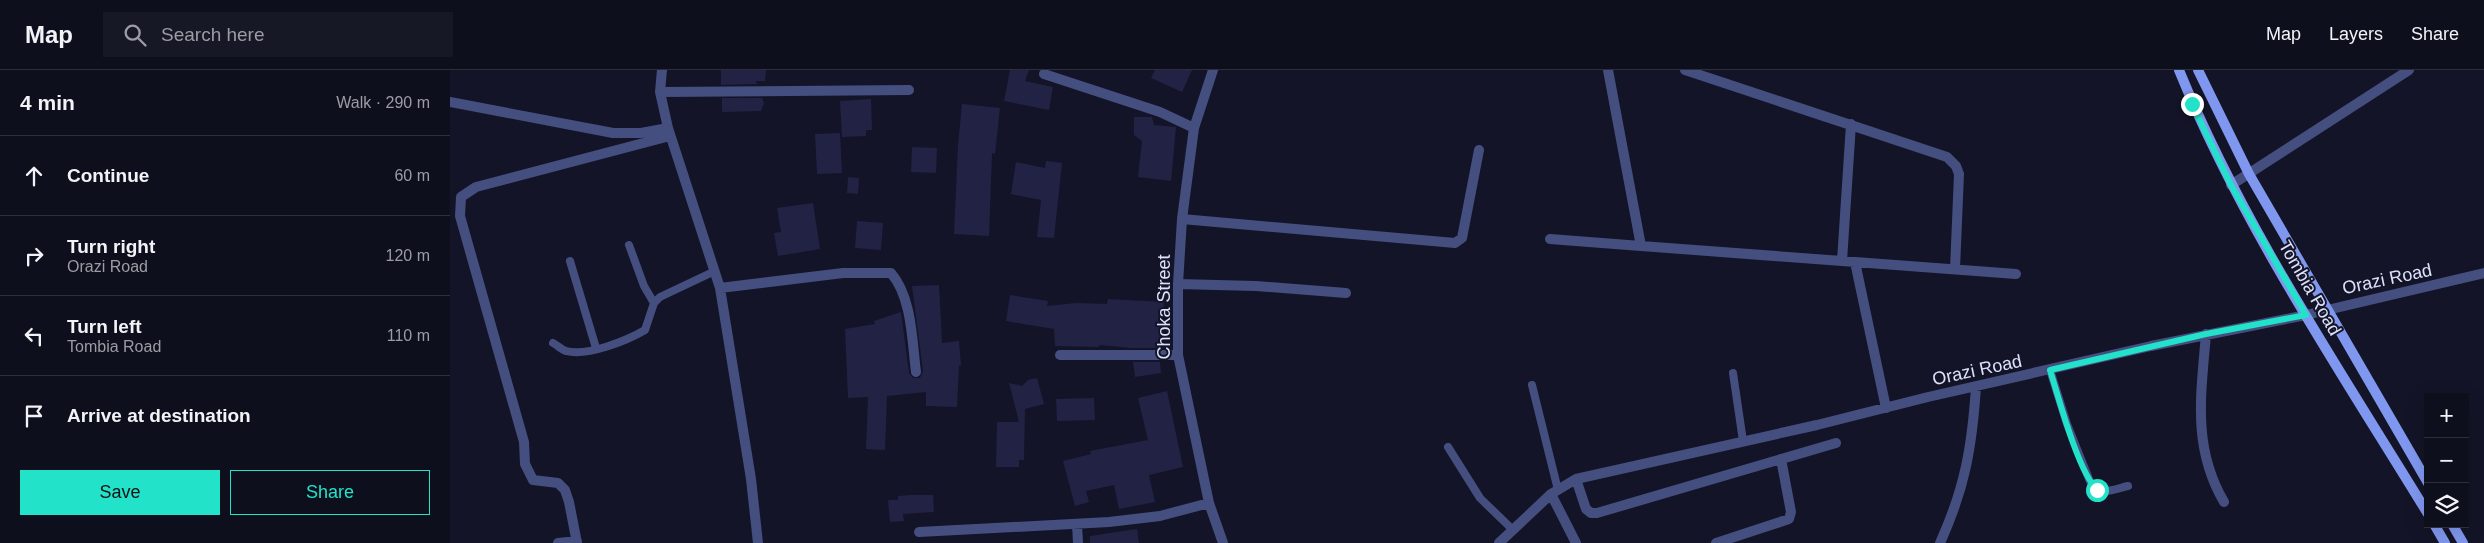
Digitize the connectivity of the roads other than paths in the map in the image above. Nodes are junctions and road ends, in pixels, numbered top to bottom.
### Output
1 (662, 70) edge
2 (1213, 70) edge
3 (1608, 70) edge
4 (1685, 70) edge
5 (2179, 70) edge
6 (2198, 70) edge
7 (2409, 70) edge
8 (1044, 74) dead end
9 (909, 90) dead end
10 (660, 92) junction
11 (450, 102) edge
12 (1851, 124) junction
13 (1194, 128) junction
14 (669, 132) junction
15 (1479, 150) dead end
16 (2248, 174) junction
17 (2231, 185) junction
18 (1182, 218) junction
19 (1550, 239) dead end
20 (629, 245) dead end
21 (1641, 246) junction
22 (570, 261) dead end
23 (1842, 261) junction
24 (1855, 262) junction
25 (1955, 269) junction
26 (715, 271) junction
27 (2484, 273) edge
28 (2016, 274) dead end
29 (1178, 284) junction
30 (720, 288) junction
31 (1346, 293) dead end
32 (654, 303) junction
33 (2325, 309) junction
34 (2306, 315) junction
35 (2206, 334) junction
36 (553, 343) dead end
37 (596, 348) junction
38 (1178, 354) junction
39 (1060, 356) dead end
40 (2050, 370) junction
41 (916, 372) dead end
42 (1733, 373) dead end
43 (1532, 385) dead end
44 (1976, 387) junction
45 (1886, 408) junction
46 (1743, 440) junction
47 (1836, 443) dead end
48 (1448, 447) dead end
49 (1781, 459) junction
50 (2424, 476) edge
51 (1576, 479) junction
52 (2128, 486) dead end
53 (1554, 492) junction
54 (2224, 502) dead end
55 (1208, 503) junction
56 (2424, 507) edge
57 (1077, 524) junction
58 (2436, 528) edge
59 (2454, 528) edge
60 (1513, 530) junction
61 (920, 532) dead end
62 (577, 542) edge
63 (558, 543) edge
64 (758, 543) edge
65 (1078, 543) edge
66 (1223, 543) edge
67 (1499, 543) edge
68 (1576, 543) edge
69 (1716, 543) edge
70 (1940, 543) edge
71 (2445, 543) edge
72 (2463, 543) edge

1 - 10 street
2 - 13 street, Choka Street
3 - 21 street
4 - 12 street
5 - 17 main road, Tombia Road
6 - 16 main road, Tombia Road
7 - 16 street
8 - 13 street
9 - 10 street
10 - 14 street
11 - 14 street
12 - 23 street
12 - 25 street
13 - 18 street, Choka Street
14 - 26 street
14 - 62 street
15 - 18 street
16 - 17 street
16 - 33 main road, Tombia Road
17 - 34 main road, Tombia Road
18 - 29 street, Choka Street
19 - 21 street
20 - 32 lane
21 - 23 street
22 - 37 lane
23 - 24 street
24 - 25 street
24 - 45 street
25 - 28 street
26 - 30 street
26 - 32 lane
27 - 33 street, Orazi Road
29 - 31 street
29 - 38 street, Choka Street
30 - 41 street
30 - 64 street
32 - 37 lane
33 - 34 street, Orazi Road
33 - 50 main road, Tombia Road
34 - 35 street, Orazi Road
34 - 56 main road, Tombia Road
35 - 40 street, Orazi Road
35 - 54 street
36 - 37 lane
38 - 39 street
38 - 55 street, Choka Street
40 - 44 street, Orazi Road
40 - 52 lane
42 - 46 lane
43 - 53 lane
44 - 45 street, Orazi Road
44 - 70 street
45 - 46 street, Orazi Road
46 - 51 street, Orazi Road
47 - 49 street
48 - 60 lane
49 - 51 street
49 - 69 street
51 - 53 street, Orazi Road
53 - 60 street, Orazi Road
53 - 68 street
55 - 57 street
55 - 66 street, Choka Street
57 - 61 street
57 - 65 street
58 - 71 main road
59 - 72 main road
60 - 67 street, Orazi Road
62 - 63 street

